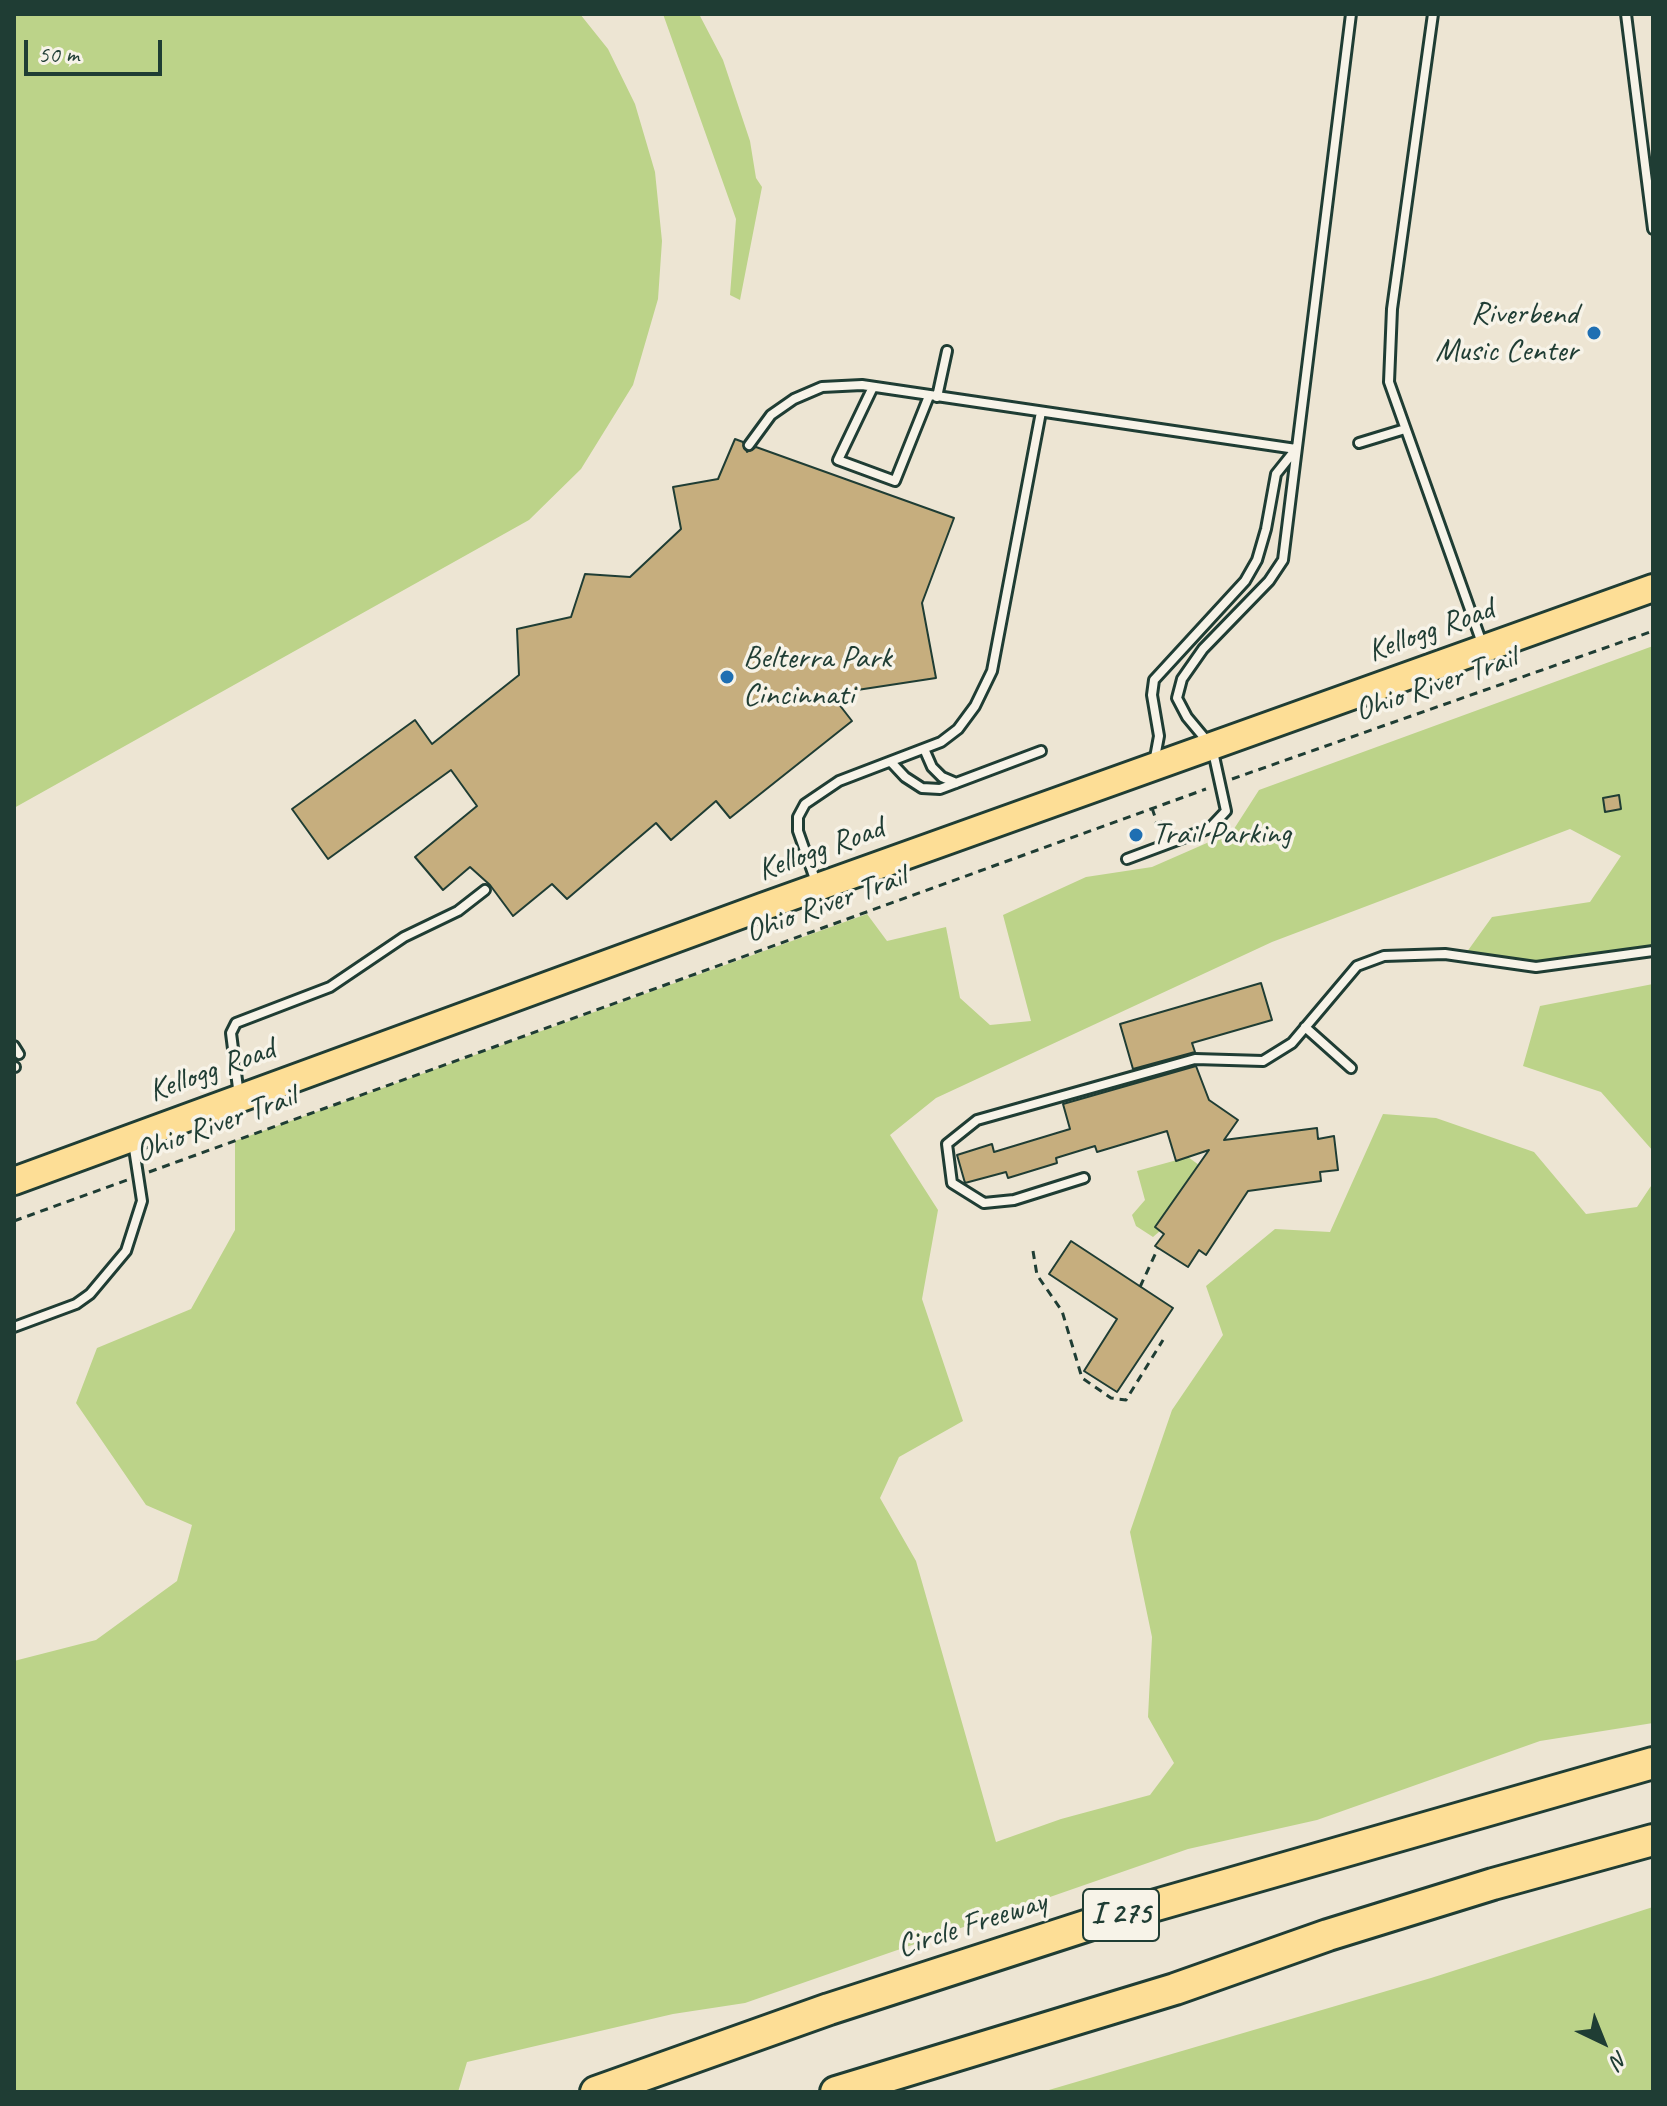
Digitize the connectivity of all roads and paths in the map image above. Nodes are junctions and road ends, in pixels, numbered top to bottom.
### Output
1 (1351, 14) edge
2 (1433, 14) edge
3 (1626, 14) edge
4 (1653, 229) edge
5 (947, 351) dead end
6 (873, 387) junction
7 (933, 397) junction
8 (1041, 412) junction
9 (1405, 429) junction
10 (1359, 443) dead end
11 (749, 445) dead end
12 (1296, 449) junction
13 (1653, 588) edge
14 (1653, 631) edge
15 (1484, 648) junction
16 (1212, 747) junction
17 (925, 751) junction
18 (1041, 751) dead end
19 (891, 762) junction
20 (1153, 768) junction
21 (1221, 783) junction
22 (957, 784) junction
23 (1152, 808) junction
24 (1164, 821) dead end
25 (1127, 859) dead end
26 (818, 887) junction
27 (485, 890) dead end
28 (1653, 951) edge
29 (1305, 1027) junction
30 (1351, 1068) dead end
31 (239, 1096) junction
32 (132, 1137) junction
33 (139, 1176) junction
34 (1084, 1178) dead end
35 (14, 1181) edge
36 (14, 1221) edge
37 (1158, 1248) dead end
38 (1033, 1251) dead end
39 (1140, 1287) dead end
40 (14, 1327) edge
41 (1163, 1340) dead end
42 (1653, 1763) edge
43 (1653, 1840) edge
44 (596, 2092) edge
45 (836, 2092) edge

1 - 12 lane
2 - 9 lane
3 - 4 lane
5 - 7 lane
6 - 7 lane
6 - 7 lane
6 - 11 lane
7 - 8 lane
8 - 12 lane
8 - 17 lane
9 - 10 lane
9 - 15 lane
12 - 16 lane
12 - 20 lane
13 - 15 main road, Kellogg Road
14 - 21 path, Ohio River Trail
15 - 16 main road, Kellogg Road
16 - 20 main road, Kellogg Road
16 - 21 lane
17 - 19 lane
17 - 22 lane
18 - 22 lane
19 - 22 lane
19 - 26 lane
20 - 26 main road, Kellogg Road
21 - 23 path, Ohio River Trail
21 - 25 lane
23 - 24 path
23 - 33 path, Ohio River Trail
26 - 31 main road, Kellogg Road
27 - 31 lane
28 - 29 lane
29 - 30 lane
29 - 34 lane
31 - 32 main road, Kellogg Road
32 - 33 lane
32 - 35 main road, Kellogg Road
33 - 36 path, Ohio River Trail
33 - 40 lane
37 - 39 path
38 - 41 path
42 - 44 highway, Circle Freeway / I 275
43 - 45 highway

